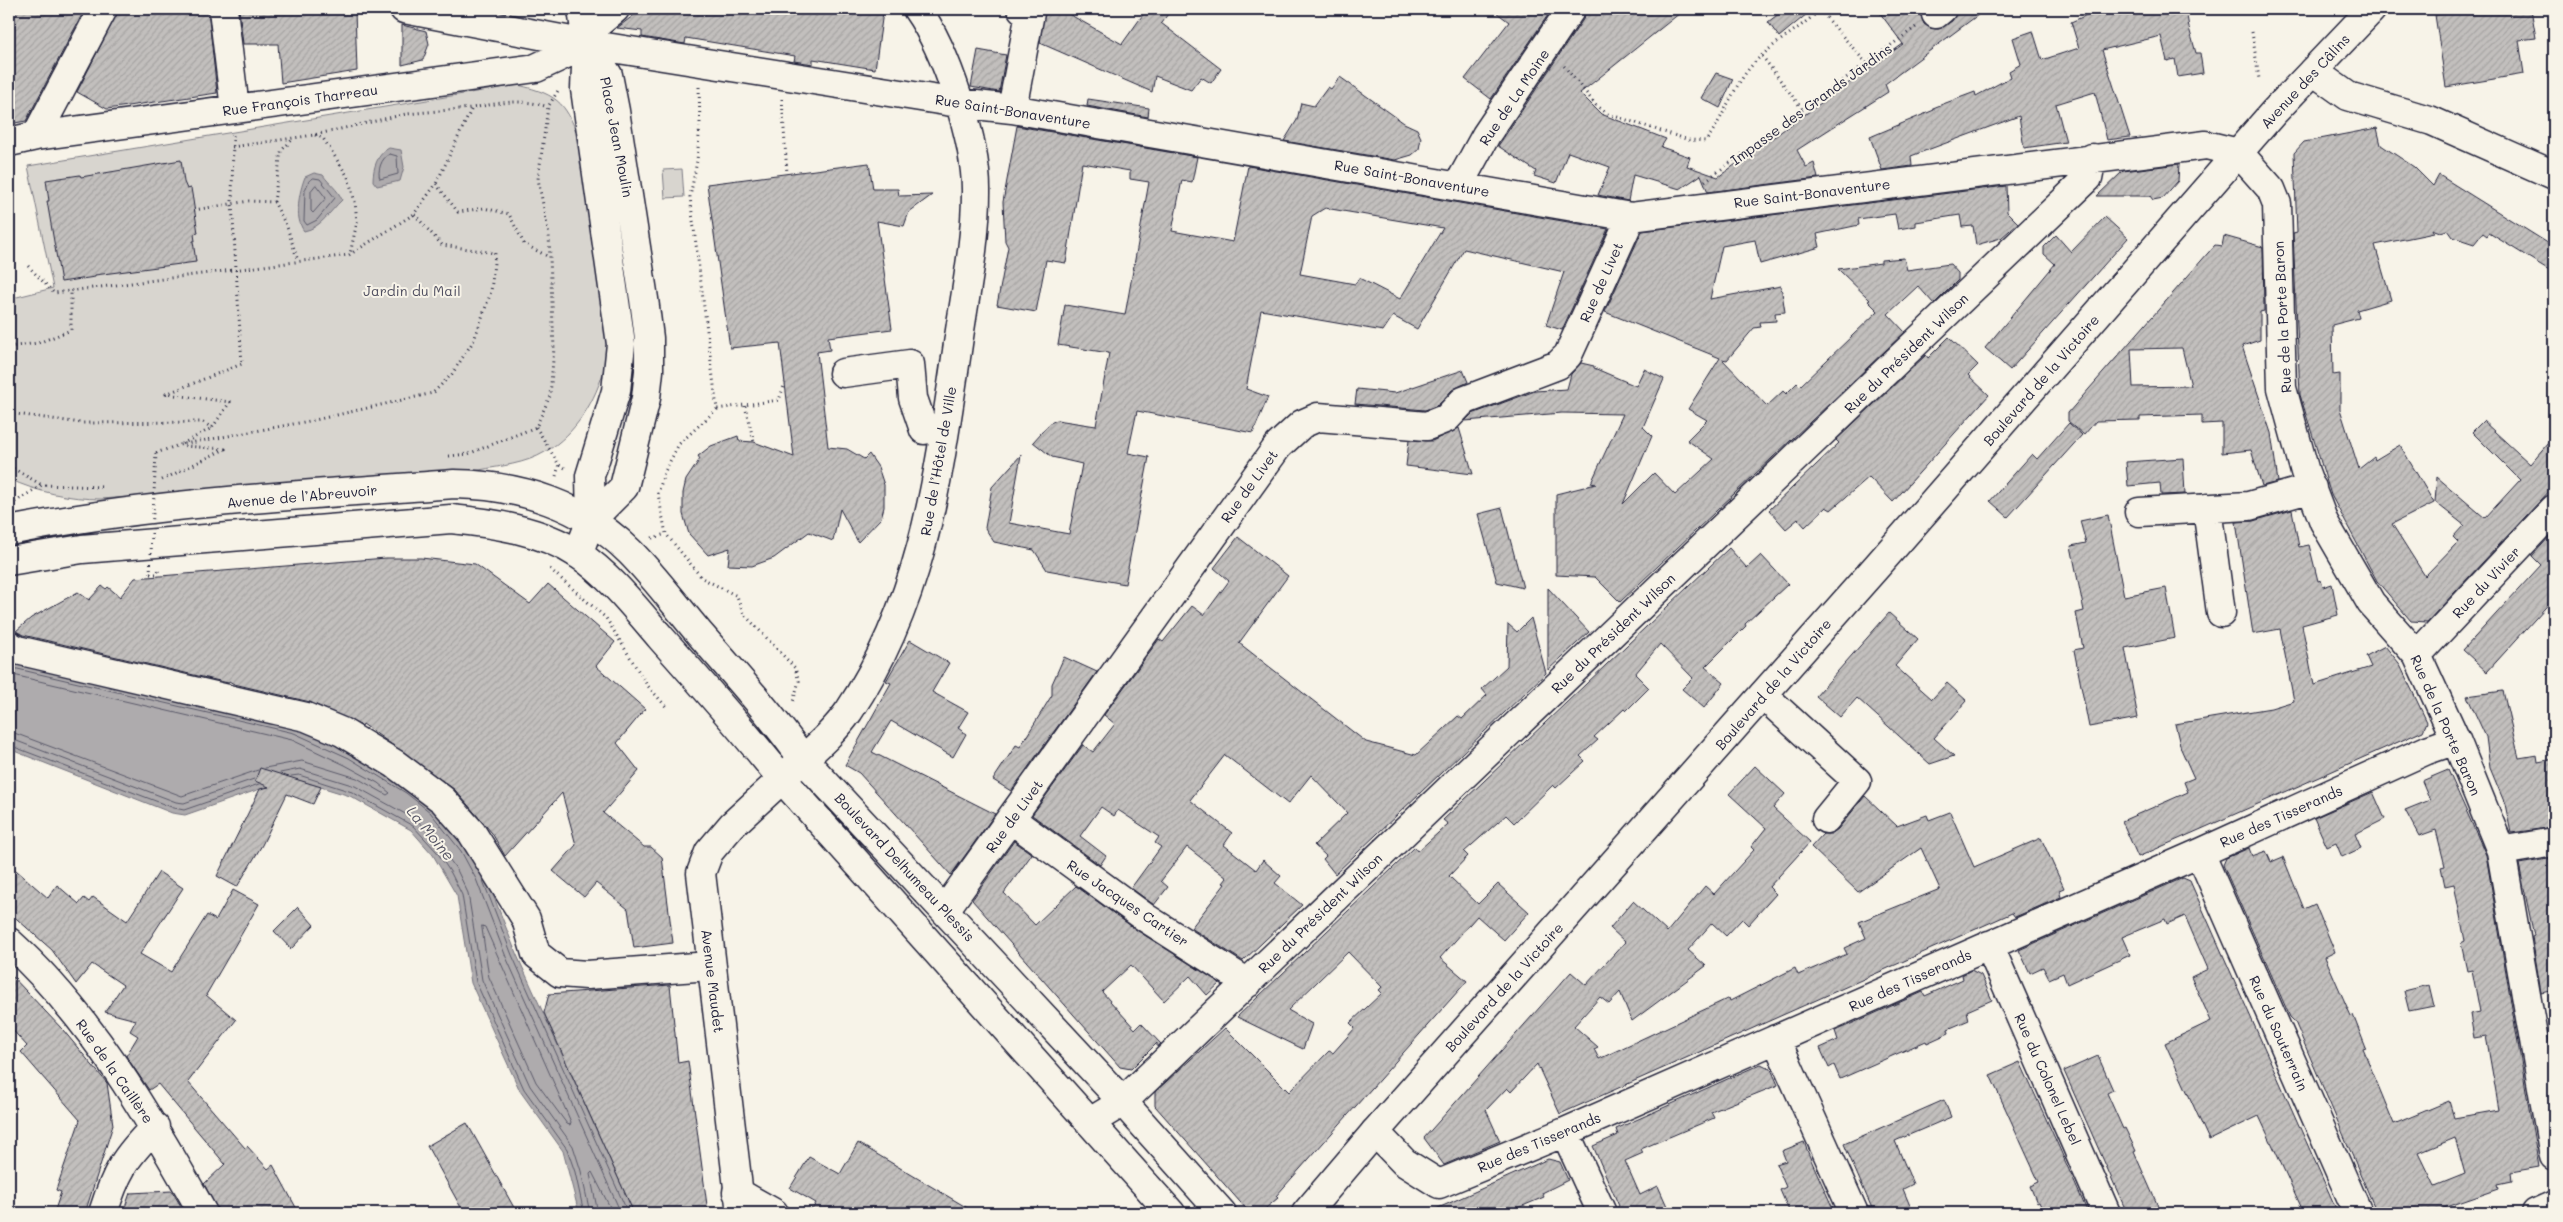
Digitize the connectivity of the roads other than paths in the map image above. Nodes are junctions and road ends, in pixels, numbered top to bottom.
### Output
1 (102, 9) edge
2 (223, 9) edge
3 (404, 9) edge
4 (582, 9) edge
5 (615, 9) edge
6 (917, 9) edge
7 (1022, 9) edge
8 (1571, 9) edge
9 (2372, 9) edge
10 (587, 44) junction
11 (2314, 72) junction
12 (958, 103) junction
13 (235, 109) junction
14 (1012, 109) junction
15 (36, 136) junction
16 (9, 142) edge
17 (2239, 154) junction
18 (2092, 158) junction
19 (2554, 175) edge
20 (1458, 186) junction
21 (1631, 217) junction
22 (843, 373) dead end
23 (924, 430) dead end
24 (2312, 488) junction
25 (2207, 508) junction
26 (2554, 509) edge
27 (2140, 512) dead end
28 (591, 520) junction
29 (9, 531) edge
30 (578, 554) junction
31 (9, 561) edge
32 (2221, 613) dead end
33 (9, 644) edge
34 (2417, 655) junction
35 (1763, 695) junction
36 (2456, 740) junction
37 (803, 759) junction
38 (782, 779) junction
39 (1826, 819) dead end
40 (1012, 820) junction
41 (2554, 842) edge
42 (2501, 851) junction
43 (2200, 852) junction
44 (945, 910) junction
45 (9, 942) edge
46 (1989, 945) junction
47 (710, 966) junction
48 (1248, 983) junction
49 (1776, 1039) junction
50 (1123, 1102) junction
51 (1090, 1122) junction
52 (155, 1128) junction
53 (1375, 1132) junction
54 (1565, 1132) junction
55 (2554, 1156) edge
56 (739, 1203) edge
57 (2554, 1205) edge
58 (103, 1213) edge
59 (203, 1213) edge
60 (774, 1213) edge
61 (1171, 1213) edge
62 (1222, 1213) edge
63 (1306, 1213) edge
64 (1602, 1213) edge
65 (1854, 1213) edge
66 (2106, 1213) edge
67 (2358, 1213) edge
68 (2536, 1213) edge

1 - 15 street
2 - 13 street
3 - 10 street, Rue Saint-Bonaventure
4 - 10 street
5 - 10 street
6 - 12 street, Rue de l’Hôtel de Ville
7 - 14 street
8 - 20 street, Rue de La Moine
9 - 11 street, Avenue des Câlins
10 - 12 street, Rue Saint-Bonaventure
10 - 13 street, Rue François Tharreau
10 - 28 street, Place Jean Moulin
11 - 17 street, Avenue des Câlins
11 - 19 street
12 - 14 street, Rue Saint-Bonaventure
12 - 37 street, Rue de l’Hôtel de Ville
13 - 15 street, Rue François Tharreau
14 - 20 street, Rue Saint-Bonaventure
15 - 16 street, Rue François Tharreau
17 - 18 street, Rue Saint-Bonaventure
17 - 24 street, Rue de la Porte Baron
17 - 35 street, Boulevard de la Victoire
18 - 21 street, Rue Saint-Bonaventure
18 - 48 street, Rue du Président Wilson
20 - 21 street, Rue Saint-Bonaventure
21 - 40 street, Rue de Livet
22 - 23 street
24 - 25 street
24 - 34 street, Rue de la Porte Baron
25 - 27 street
25 - 32 street
26 - 34 street, Rue du Vivier
28 - 29 street, Avenue de l’Abreuvoir
28 - 30 street, Place Jean Moulin
28 - 37 street, Boulevard Delhumeau Plessis
30 - 31 street
30 - 38 street
33 - 47 street
34 - 36 street, Rue de la Porte Baron
35 - 39 street
35 - 53 street, Boulevard de la Victoire
36 - 42 street, Rue de la Porte Baron
36 - 43 street, Rue des Tisserands
37 - 38 street, Rue de l’Hôtel de Ville
37 - 44 street, Boulevard Delhumeau Plessis
38 - 47 street, Avenue Maudet
38 - 51 street
40 - 44 street, Rue de Livet
40 - 48 street, Rue Jacques Cartier
41 - 42 street
42 - 55 street, Rue de la Porte Baron
43 - 46 street, Rue des Tisserands
43 - 67 street, Rue du Souterrain
44 - 50 street, Boulevard Delhumeau Plessis
45 - 52 street, Rue de la Caillère
46 - 49 street, Rue des Tisserands
46 - 66 street, Rue du Colonel Lebel
47 - 56 street, Avenue Maudet
48 - 50 street, Rue du Président Wilson
49 - 54 street, Rue des Tisserands
49 - 65 street
50 - 51 street, Rue du Président Wilson
50 - 62 street, Boulevard Delhumeau Plessis
51 - 61 street
52 - 58 street
52 - 59 street, Rue de la Caillère
53 - 54 street, Rue des Tisserands
53 - 63 street, Boulevard de la Victoire
54 - 64 street
56 - 60 street
57 - 68 street

